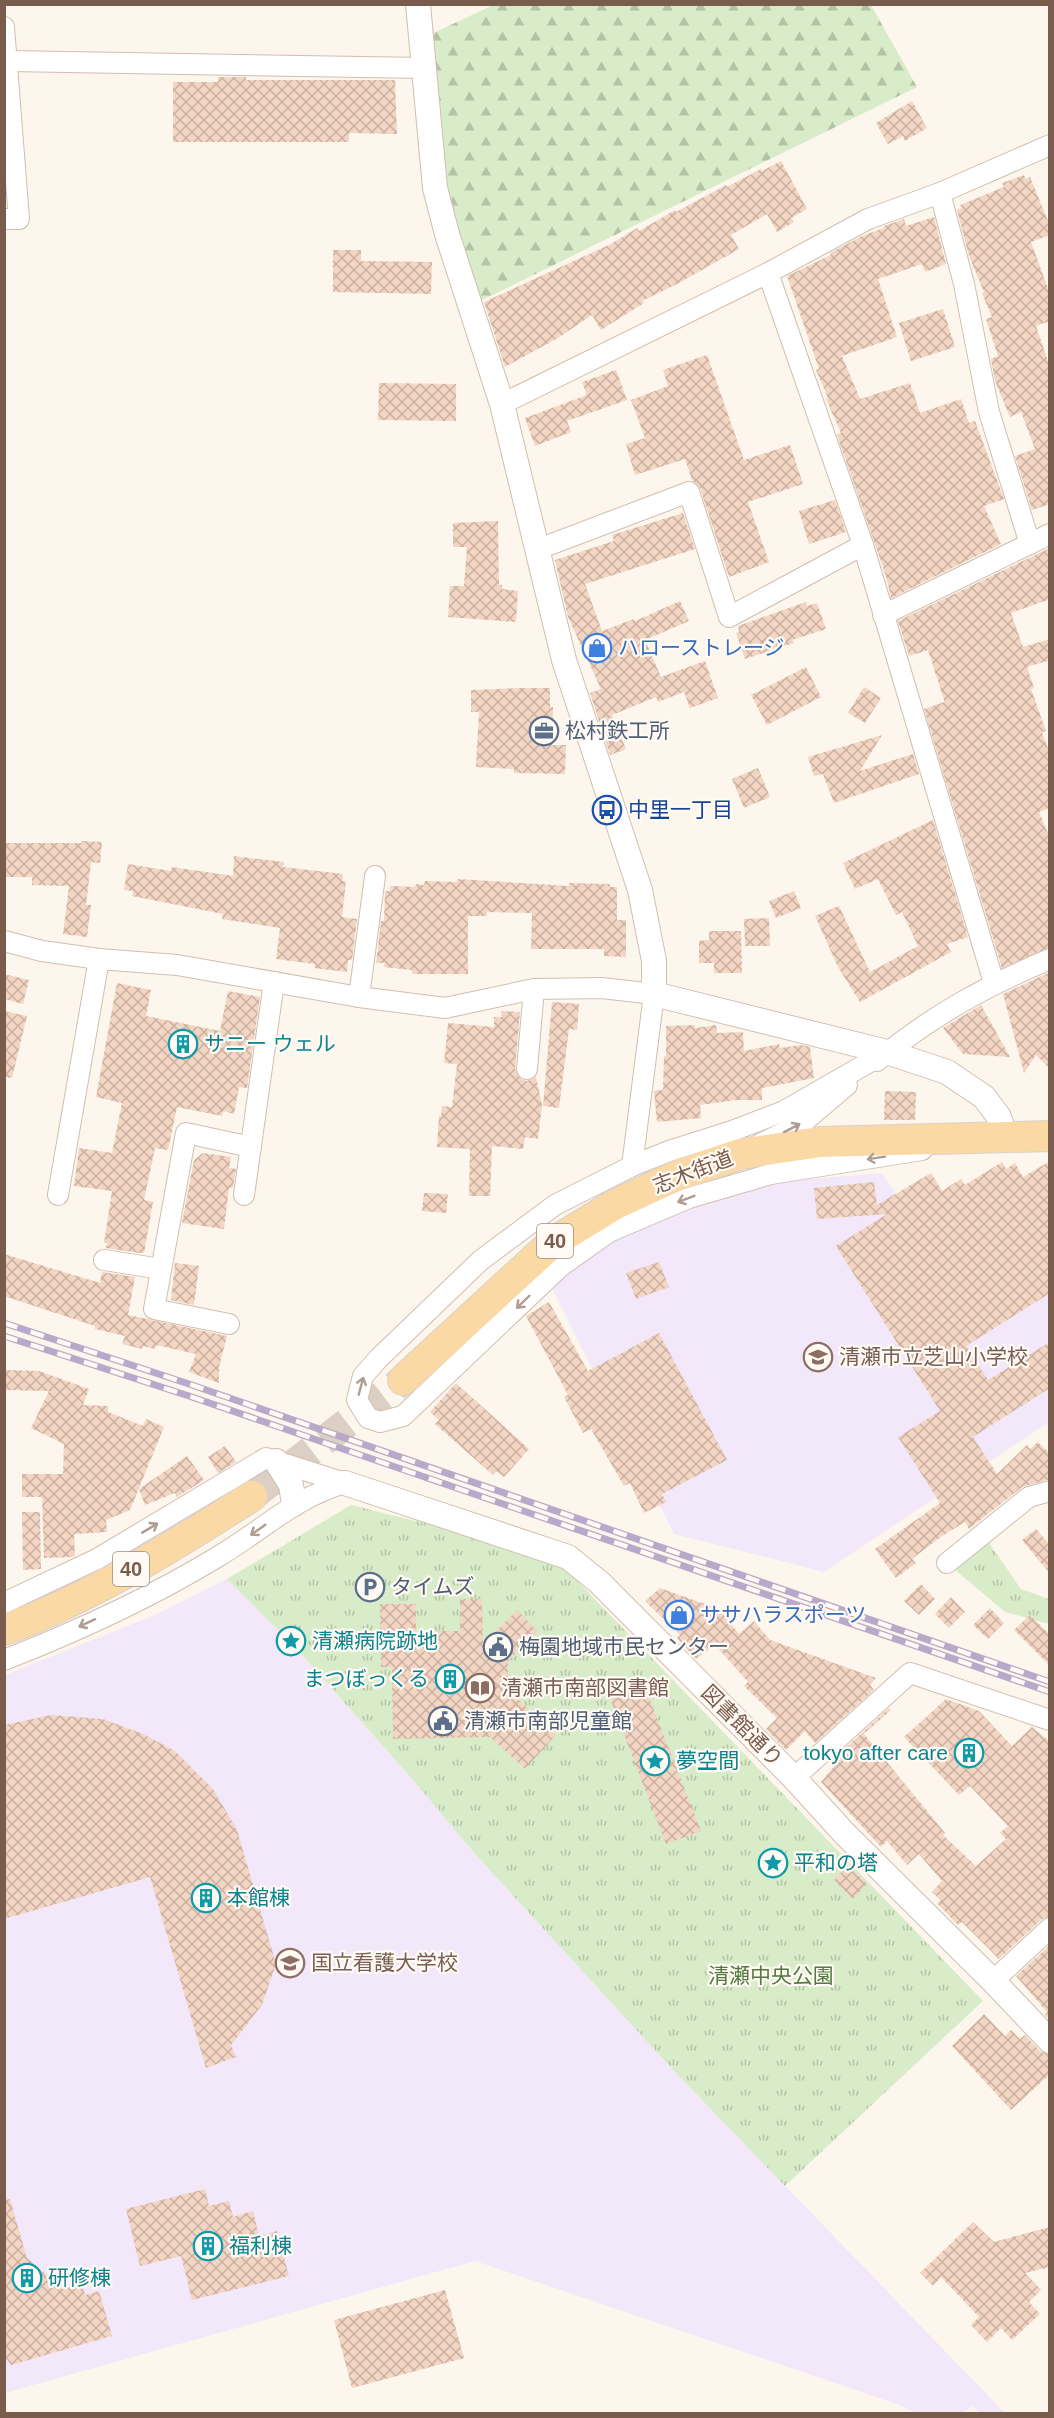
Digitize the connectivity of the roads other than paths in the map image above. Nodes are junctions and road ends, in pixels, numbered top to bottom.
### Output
1 (418, 4) edge
2 (4, 27) edge
3 (8, 61) junction
4 (424, 68) junction
5 (1050, 145) edge
6 (940, 194) junction
7 (4, 219) edge
8 (768, 273) junction
9 (502, 404) junction
10 (1050, 534) edge
11 (1030, 544) junction
12 (863, 545) junction
13 (536, 550) junction
14 (883, 615) junction
15 (375, 876) dead end
16 (4, 941) edge
17 (99, 959) junction
18 (1050, 959) edge
19 (274, 982) junction
20 (994, 983) junction
21 (534, 989) junction
22 (654, 994) junction
23 (359, 997) junction
24 (887, 1052) junction
25 (527, 1069) dead end
26 (1050, 1136) edge
27 (975, 1138) junction
28 (1006, 1138) junction
29 (251, 1146) junction
30 (740, 1154) junction
31 (632, 1166) junction
32 (58, 1195) dead end
33 (244, 1195) dead end
34 (104, 1260) dead end
35 (161, 1269) junction
36 (229, 1324) dead end
37 (403, 1380) tunnel mouth
38 (276, 1461) junction
39 (345, 1483) junction
40 (1050, 1491) edge
41 (252, 1496) tunnel mouth
42 (294, 1504) junction
43 (947, 1563) dead end
44 (4, 1603) edge
45 (4, 1630) edge
46 (4, 1660) edge
47 (1050, 1720) edge
48 (794, 1778) junction
49 (1050, 1928) edge
50 (993, 1981) junction
51 (1050, 2041) edge

1 - 4 street
2 - 3 street
3 - 4 street
3 - 7 street
4 - 9 street
5 - 6 street
6 - 8 street
6 - 11 street
8 - 9 street
8 - 12 street
9 - 13 street
10 - 11 street
11 - 14 street
12 - 13 street
12 - 14 street
13 - 22 street
14 - 20 street
15 - 23 street
16 - 17 street
17 - 19 street
17 - 32 street
18 - 20 street
19 - 23 street
19 - 29 street
20 - 24 street
21 - 22 street
21 - 23 street
21 - 25 street
22 - 24 street
22 - 31 street
24 - 28 street
30 -> 24 street
24 - 31 street
26 - 28 main road, 志木街道 / 40
27 - 28 main road, 志木街道 / 40
27 - 30 main road, 志木街道 / 40
27 -> 31 street
29 - 33 street
29 - 35 street
30 - 37 main road, 志木街道 / 40
34 - 35 street
35 - 36 street
38 - 39 street
38 - 42 street
44 -> 38 street
39 - 42 street
39 - 48 street, 図書館通り
40 - 43 street
41 - 45 main road, 40
42 -> 46 street
47 - 48 street
48 - 50 street, 図書館通り
49 - 50 street
50 - 51 street, 図書館通り

